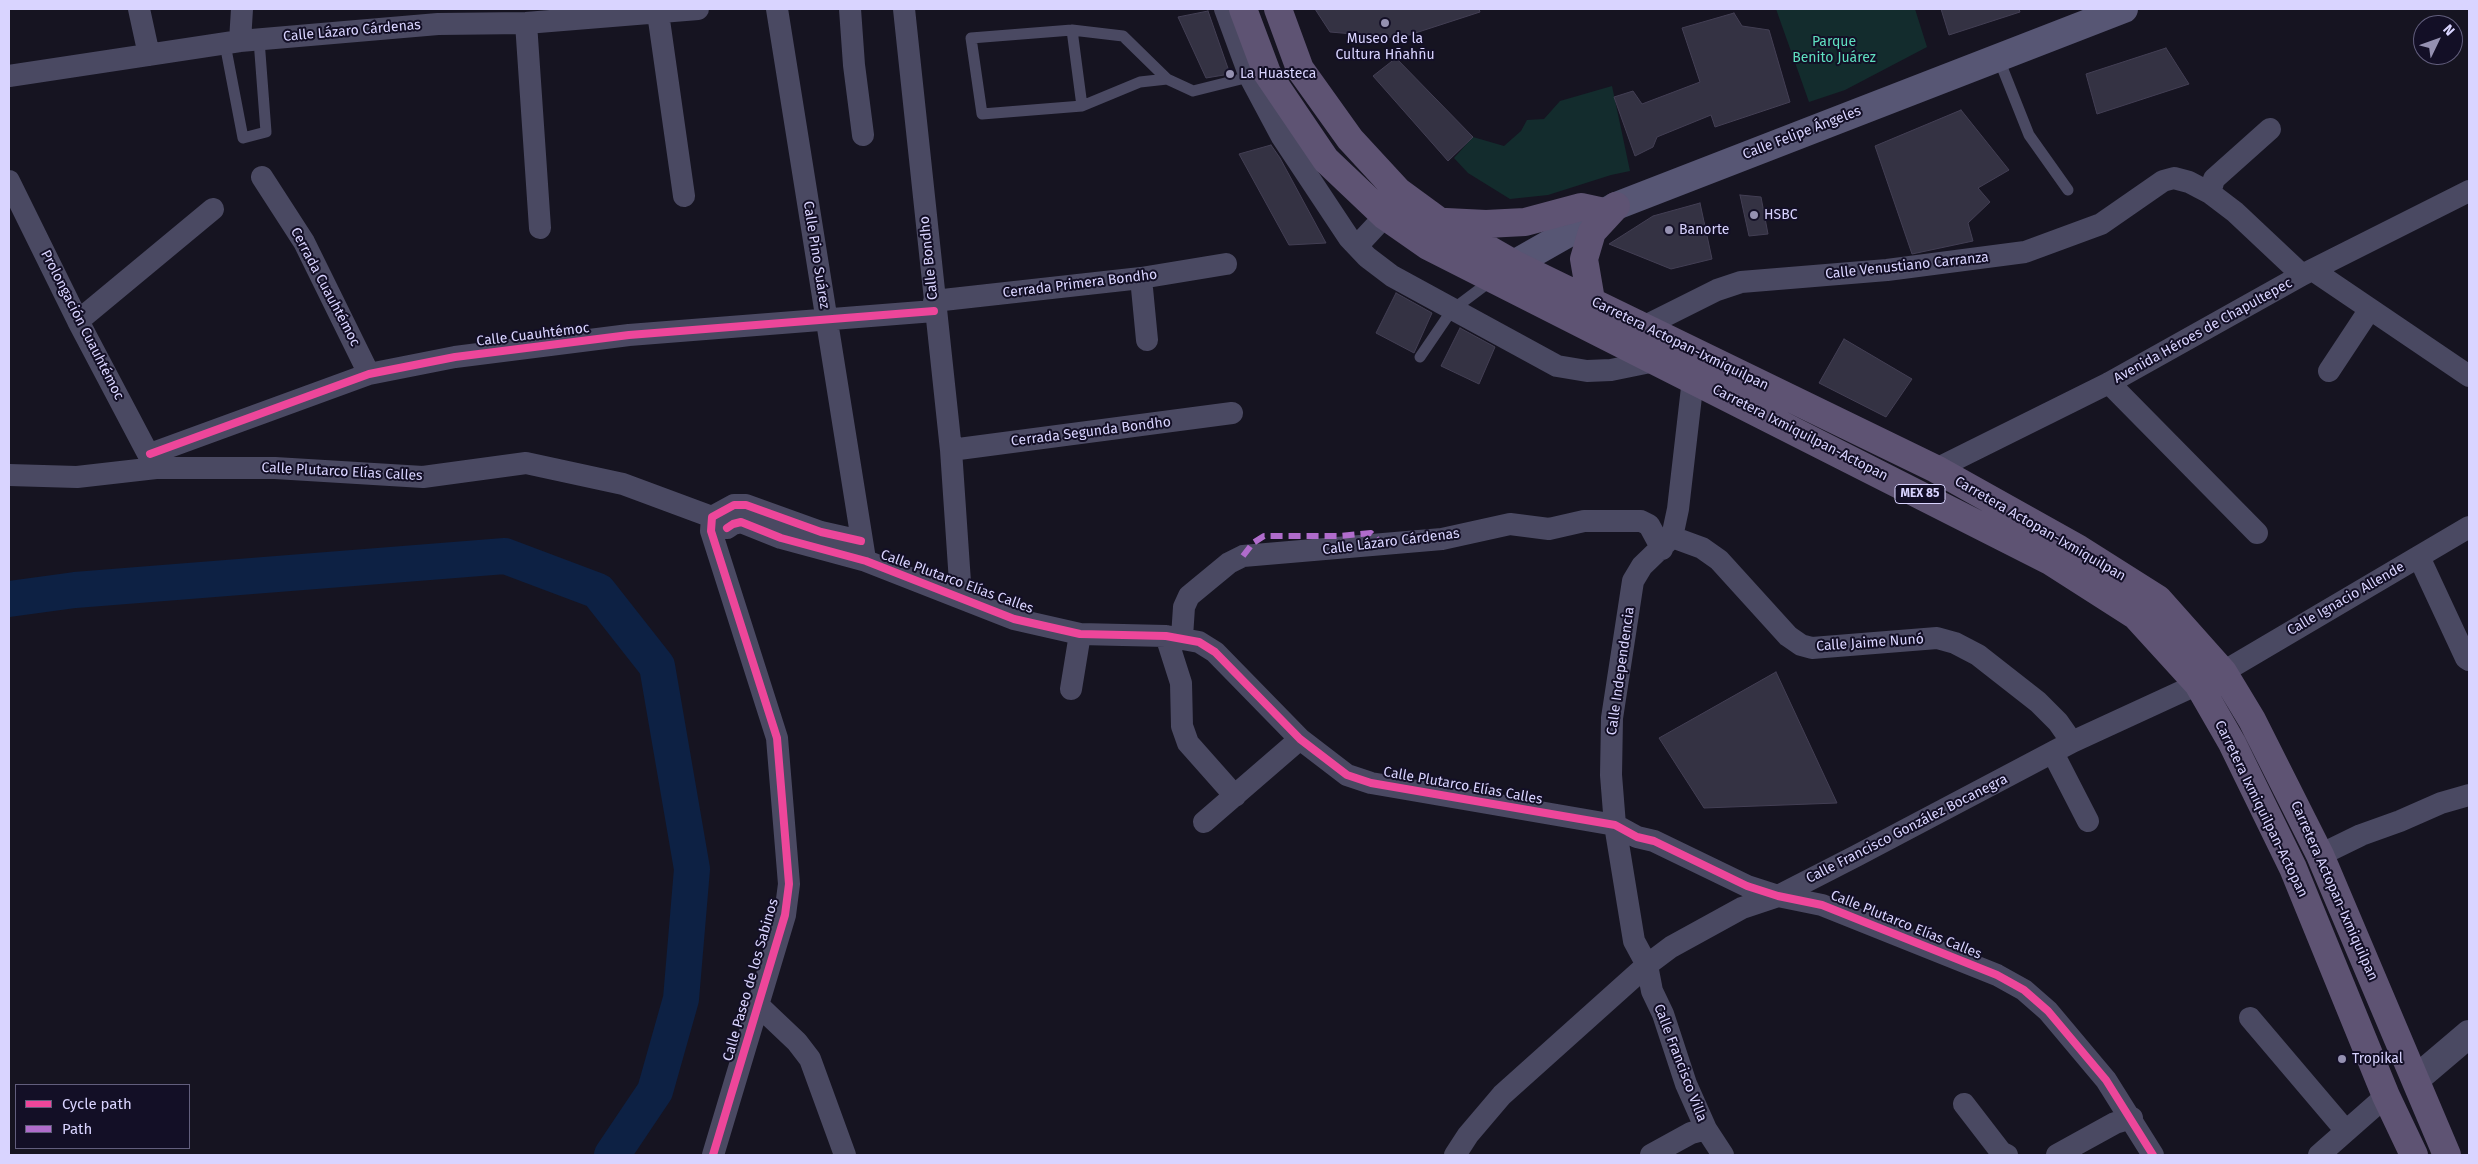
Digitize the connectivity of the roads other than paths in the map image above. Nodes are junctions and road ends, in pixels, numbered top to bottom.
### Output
1 (139, 9) edge
2 (242, 9) edge
3 (698, 9) edge
4 (777, 9) edge
5 (850, 9) edge
6 (904, 9) edge
7 (1225, 9) edge
8 (1243, 9) edge
9 (1278, 9) edge
10 (2124, 9) edge
11 (658, 14) junction
12 (437, 16) edge
13 (526, 22) junction
14 (1072, 30) junction
15 (242, 41) junction
16 (149, 55) junction
17 (1998, 57) junction
18 (1258, 75) junction
19 (9, 76) edge
20 (1167, 79) junction
21 (1082, 106) junction
22 (2270, 129) dead end
23 (863, 135) dead end
24 (1309, 156) junction
25 (262, 177) dead end
26 (9, 181) edge
27 (2068, 190) dead end
28 (2469, 191) edge
29 (2210, 193) junction
30 (684, 196) dead end
31 (213, 210) dead end
32 (1610, 210) junction
33 (1385, 216) junction
34 (1439, 221) junction
35 (540, 228) dead end
36 (1356, 246) junction
37 (1226, 264) dead end
38 (1514, 264) junction
39 (2308, 273) junction
40 (1141, 278) junction
41 (1492, 280) junction
42 (1591, 300) junction
43 (934, 306) junction
44 (2370, 308) junction
45 (1452, 310) junction
46 (827, 320) junction
47 (78, 321) junction
48 (1642, 327) junction
49 (1147, 340) dead end
50 (1420, 357) dead end
51 (1655, 360) junction
52 (2328, 371) dead end
53 (369, 374) junction
54 (2469, 376) edge
55 (1693, 379) junction
56 (2109, 383) junction
57 (1232, 413) dead end
58 (951, 450) junction
59 (153, 461) junction
60 (1936, 469) junction
61 (9, 475) edge
62 (720, 523) junction
63 (2469, 527) edge
64 (2257, 533) dead end
65 (1667, 543) junction
66 (864, 551) junction
67 (2419, 557) junction
68 (960, 597) junction
69 (1080, 634) junction
70 (1174, 636) junction
71 (2469, 660) edge
72 (2222, 672) junction
73 (2198, 684) junction
74 (1070, 689) dead end
75 (1300, 739) junction
76 (2062, 748) junction
77 (2469, 795) edge
78 (1235, 796) junction
79 (2088, 821) dead end
80 (1204, 822) dead end
81 (1615, 824) junction
82 (2320, 855) junction
83 (1778, 896) junction
84 (1647, 965) junction
85 (758, 1005) junction
86 (2250, 1018) dead end
87 (2469, 1034) edge
88 (2416, 1078) junction
89 (2386, 1096) junction
90 (1964, 1104) dead end
91 (2132, 1118) junction
92 (1706, 1129) junction
93 (2346, 1130) junction
94 (713, 1155) edge
95 (845, 1155) edge
96 (1454, 1155) edge
97 (1651, 1155) edge
98 (1723, 1155) edge
99 (2007, 1155) edge
100 (2056, 1155) edge
101 (2153, 1155) edge
102 (2319, 1155) edge
103 (2414, 1155) edge
104 (2447, 1155) edge

1 - 16 street
2 - 15 street
3 - 11 street, Calle Lázaro Cárdenas
4 - 46 street, Calle Pino Suárez
5 - 23 street
6 - 43 street, Calle Bondho
7 - 18 street
8 - 18 main road, Carretera Ixmiquilpan-Actopan / MEX 85
9 - 34 main road, Carretera Actopan-Ixmiquilpan / MEX 85
10 - 17 main road, Calle Felipe Ángeles
11 - 13 street, Calle Lázaro Cárdenas
11 - 30 street
12 - 13 street, Calle Lázaro Cárdenas
12 - 15 street, Calle Lázaro Cárdenas
13 - 35 street
14 - 20 lane
14 - 21 lane
14 - 21 lane
15 - 15 lane
15 - 16 street, Calle Lázaro Cárdenas
16 - 19 street, Calle Lázaro Cárdenas
17 - 27 lane
17 - 32 main road, Calle Felipe Ángeles
18 - 20 lane
18 - 24 main road, Carretera Ixmiquilpan-Actopan / MEX 85
20 - 21 lane
22 - 29 street
24 - 33 main road, Carretera Ixmiquilpan-Actopan / MEX 85
24 - 36 street
25 - 53 street, Cerrada Cuauhtémoc
26 - 47 street, Prolongación Cuauhtémoc
28 - 39 street, Avenida Héroes de Chapultepec
29 - 39 street
29 - 48 street, Calle Venustiano Carranza
31 - 47 street
32 - 34 main road
32 - 38 main road, Calle Felipe Ángeles
32 - 42 main road
33 - 36 street
33 - 41 main road, Carretera Ixmiquilpan-Actopan / MEX 85
34 - 38 main road, Carretera Actopan-Ixmiquilpan / MEX 85
36 - 45 street
37 - 40 street, Cerrada Primera Bondho
38 - 41 main road, Calle Felipe Ángeles
38 - 42 main road, Carretera Actopan-Ixmiquilpan / MEX 85
39 - 44 street
39 - 56 street, Avenida Héroes de Chapultepec
40 - 43 street, Cerrada Primera Bondho
40 - 49 street
41 - 45 lane
41 - 51 main road, Carretera Ixmiquilpan-Actopan / MEX 85
42 - 48 main road, Carretera Actopan-Ixmiquilpan / MEX 85
43 - 46 street, Calle Cuauhtémoc
43 - 58 street, Calle Bondho
44 - 52 street
44 - 54 street
45 - 50 lane
45 - 51 street
46 - 53 street, Calle Cuauhtémoc
46 - 66 street, Calle Pino Suárez
47 - 59 street, Prolongación Cuauhtémoc
48 - 60 main road, Carretera Actopan-Ixmiquilpan / MEX 85
51 - 55 main road, Carretera Ixmiquilpan-Actopan / MEX 85
53 - 59 street, Calle Cuauhtémoc
55 - 65 street
55 - 73 main road, Carretera Ixmiquilpan-Actopan / MEX 85
56 - 60 street, Avenida Héroes de Chapultepec
56 - 64 street
57 - 58 street, Cerrada Segunda Bondho
58 - 68 street, Calle Bondho
59 - 61 street, Calle Cuauhtémoc
59 - 62 street, Calle Plutarco Elías Calles
60 - 72 main road, Carretera Actopan-Ixmiquilpan / MEX 85
62 - 66 street, Calle Plutarco Elías Calles
62 - 85 street, Calle Paseo de los Sabinos
63 - 67 street, Calle Ignacio Allende
65 - 70 street, Calle Lázaro Cárdenas
65 - 76 street, Calle Jaime Nunó
65 - 81 street, Calle Independencia
66 - 68 street, Calle Plutarco Elías Calles
67 - 71 street
67 - 72 street, Calle Ignacio Allende
68 - 69 street, Calle Plutarco Elías Calles
69 - 70 street, Calle Plutarco Elías Calles
69 - 74 street
70 - 75 street, Calle Plutarco Elías Calles
70 - 78 street
72 - 82 main road, Carretera Actopan-Ixmiquilpan / MEX 85
73 - 76 street, Calle Francisco González Bocanegra
73 - 89 main road, Carretera Ixmiquilpan-Actopan / MEX 85
75 - 78 street
75 - 81 street, Calle Plutarco Elías Calles
76 - 79 street, Calle Jaime Nunó
76 - 83 street, Calle Francisco González Bocanegra
77 - 82 street
78 - 80 street
81 - 83 street, Calle Plutarco Elías Calles
81 - 84 street, Calle Independencia
82 - 88 main road, Carretera Actopan-Ixmiquilpan / MEX 85
83 - 84 street, Calle Francisco González Bocanegra
83 - 91 street, Calle Plutarco Elías Calles
84 - 92 street, Calle Francisco Villa
84 - 96 street, Calle Francisco González Bocanegra
85 - 94 street, Calle Paseo de los Sabinos
85 - 95 street
86 - 93 street
87 - 88 street
88 - 104 main road, Carretera Actopan-Ixmiquilpan / MEX 85
89 - 93 street
89 - 103 main road, Carretera Ixmiquilpan-Actopan / MEX 85
90 - 99 street
91 - 100 street
91 - 101 street, Calle Plutarco Elías Calles
92 - 97 street
92 - 98 street, Calle Francisco Villa
93 - 102 street

